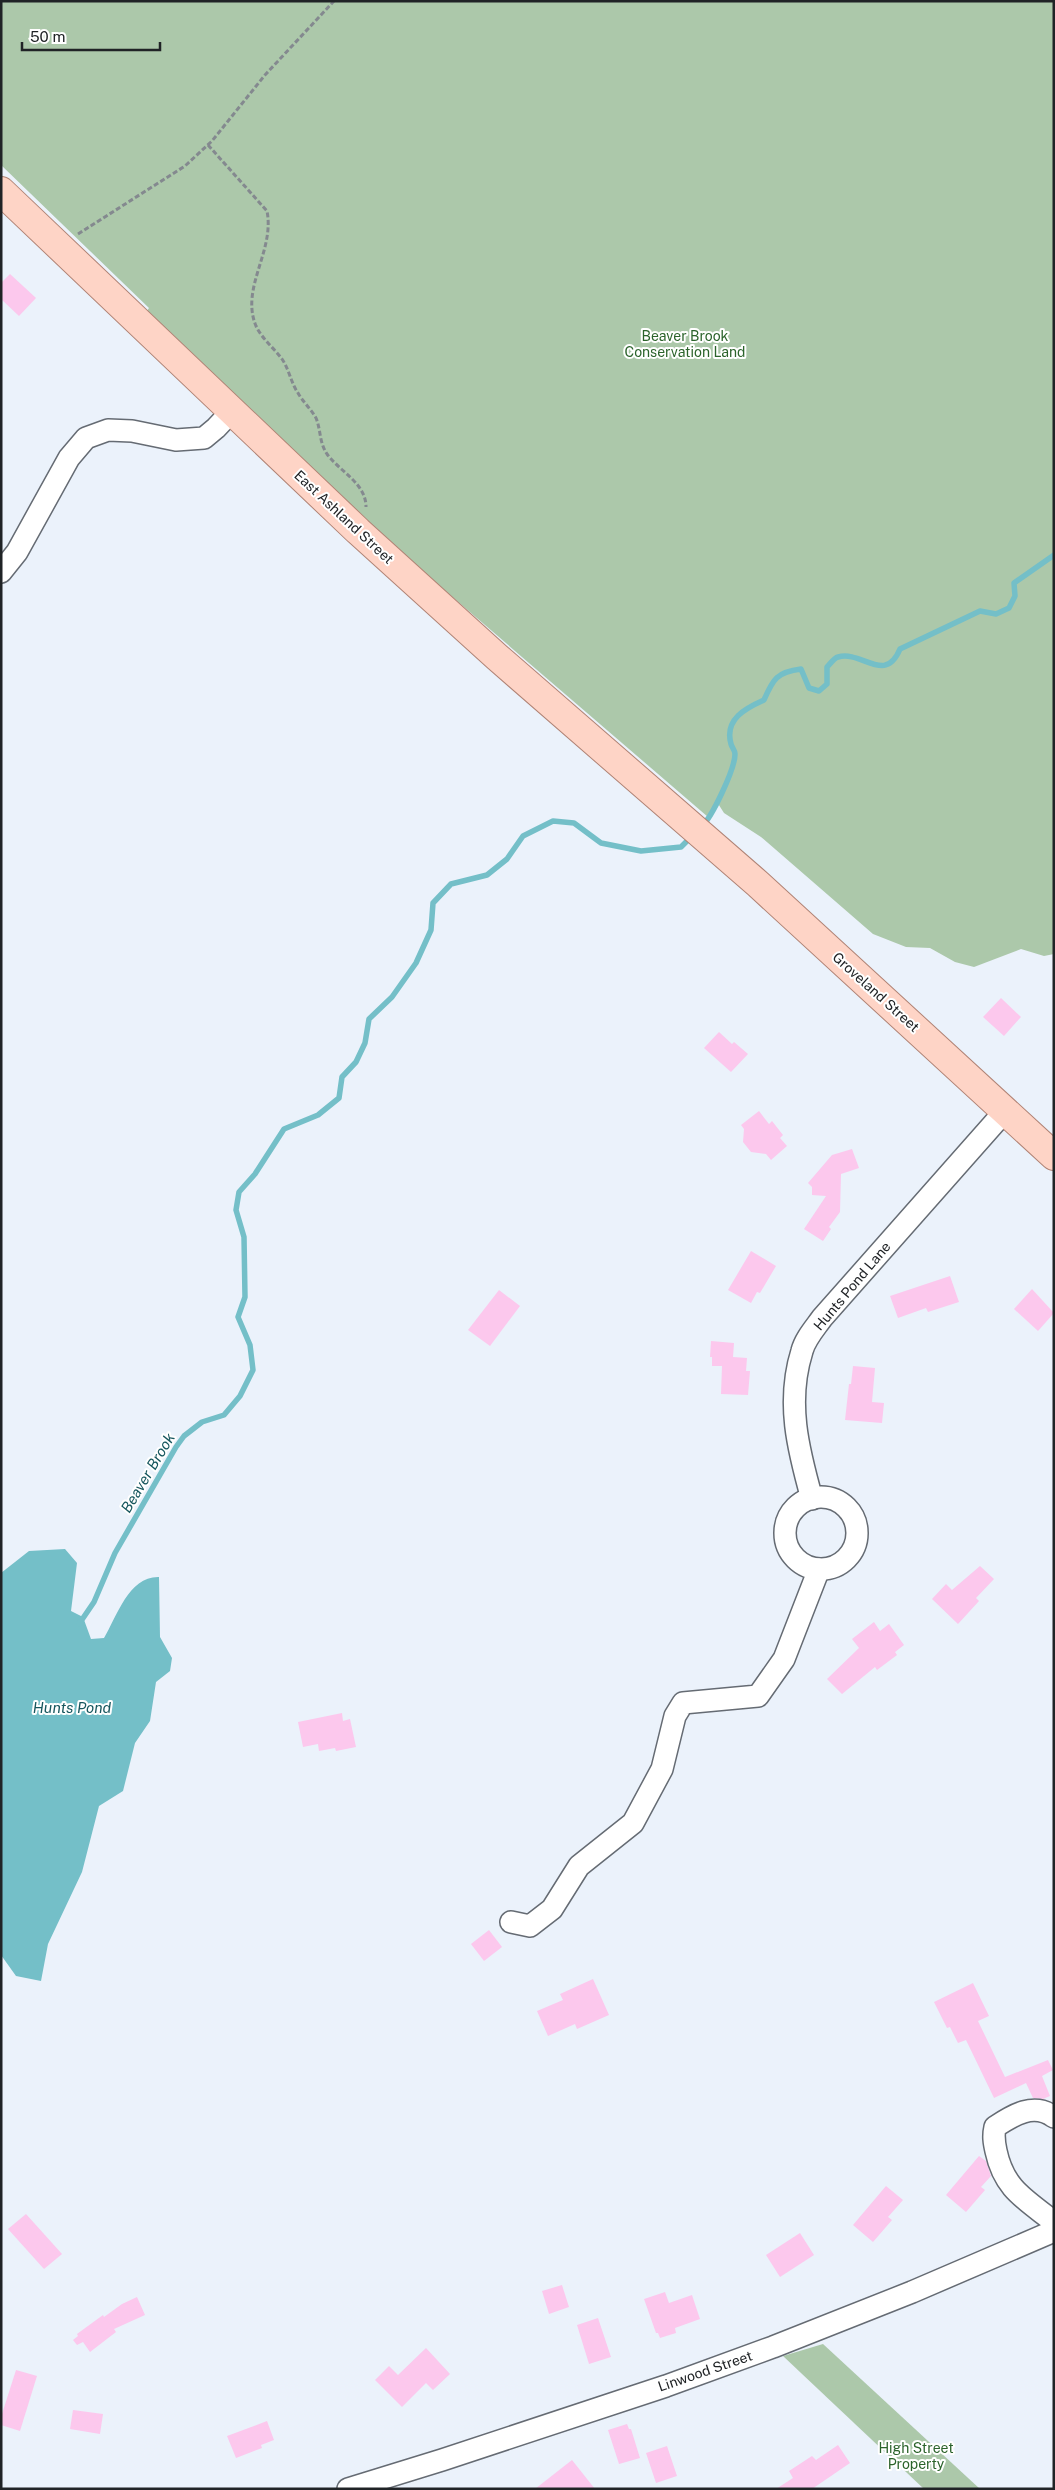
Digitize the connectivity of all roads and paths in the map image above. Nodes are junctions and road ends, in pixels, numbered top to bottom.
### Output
1 (334, 1) edge
2 (208, 144) junction
3 (1, 191) edge
4 (60, 247) junction
5 (232, 411) junction
6 (358, 532) junction
7 (1, 572) edge
8 (698, 832) joint
9 (1005, 1110) junction
10 (1054, 1156) edge
11 (812, 1499) junction
12 (819, 1569) junction
13 (511, 1922) dead end
14 (1054, 2118) edge
15 (1053, 2231) edge
16 (348, 2489) edge

1 - 2 path
2 - 4 path
2 - 6 path
3 - 4 main road, East Ashland Street
4 - 5 main road, East Ashland Street
5 - 6 main road, East Ashland Street
5 - 7 street
6 - 8 main road, East Ashland Street
8 - 9 main road, Groveland Street
9 - 10 main road, Groveland Street
9 - 11 street, Hunts Pond Lane
11 - 12 street
11 - 12 street
12 - 13 street
14 - 15 street
15 - 16 street, Linwood Street

